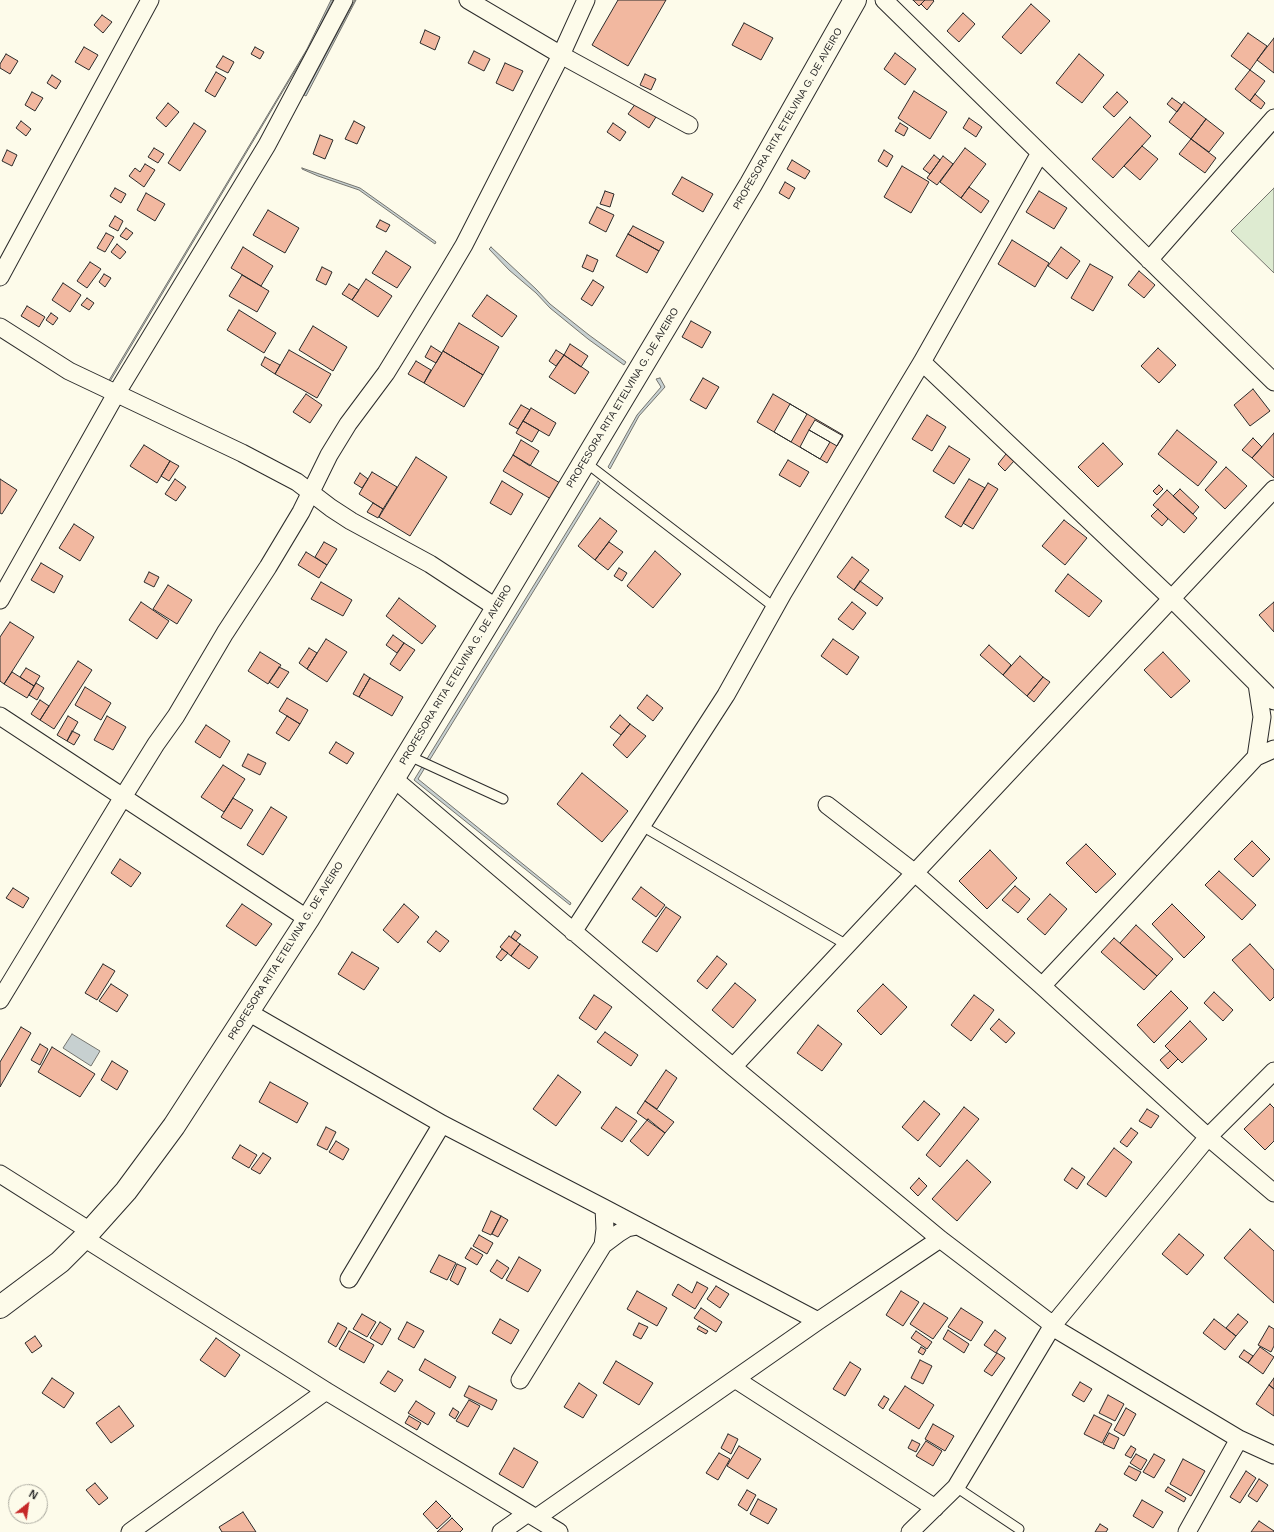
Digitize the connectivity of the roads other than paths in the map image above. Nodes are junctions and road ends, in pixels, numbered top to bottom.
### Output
1 (150, 0) edge
2 (344, 0) edge
3 (468, 0) edge
4 (586, 0) edge
5 (855, 0) edge
6 (884, 0) edge
7 (561, 55) junction
8 (1274, 118) edge
9 (689, 125) dead end
10 (1040, 153) junction
11 (1149, 260) junction
12 (0, 277) edge
13 (0, 327) edge
14 (922, 362) junction
15 (1274, 382) edge
16 (116, 394) junction
17 (585, 462) junction
18 (1274, 489) edge
19 (311, 492) junction
20 (1172, 599) junction
21 (0, 600) edge
22 (497, 608) junction
23 (774, 608) junction
24 (1257, 684) junction
25 (1274, 701) edge
26 (0, 716) edge
27 (1274, 749) edge
28 (407, 755) junction
29 (1256, 757) junction
30 (393, 778) junction
31 (123, 797) junction
32 (503, 799) dead end
33 (827, 805) dead end
34 (642, 826) junction
35 (915, 873) junction
36 (308, 919) junction
37 (573, 932) junction
38 (847, 945) junction
39 (1042, 986) junction
40 (0, 1000) edge
41 (248, 1012) junction
42 (733, 1067) junction
43 (1274, 1071) edge
44 (442, 1124) junction
45 (1208, 1137) junction
46 (0, 1174) edge
47 (1274, 1193) edge
48 (604, 1208) junction
49 (637, 1226) junction
50 (87, 1235) junction
51 (940, 1239) junction
52 (603, 1245) junction
53 (349, 1279) dead end
54 (0, 1307) edge
55 (818, 1322) junction
56 (1053, 1325) junction
57 (520, 1380) dead end
58 (735, 1380) junction
59 (326, 1391) junction
60 (1239, 1439) junction
61 (1274, 1455) edge
62 (956, 1487) junction
63 (935, 1508) junction
64 (532, 1515) junction
65 (1019, 1529) dead end
66 (130, 1532) edge
67 (501, 1532) edge
68 (559, 1532) edge
69 (910, 1532) edge
70 (1187, 1532) edge

1 - 12 street
2 - 16 street
3 - 7 street
4 - 7 street
5 - 17 street, PROFESORA RITA ETELVINA G. DE AVEIRO
6 - 10 street
7 - 9 street
7 - 19 street
8 - 11 street
10 - 11 street
10 - 14 street
11 - 15 street
13 - 16 street
14 - 20 street
14 - 23 street
16 - 19 street
16 - 21 street
17 - 22 street, PROFESORA RITA ETELVINA G. DE AVEIRO
17 - 23 lane
18 - 20 street
19 - 22 street
19 - 31 street
20 - 24 street
20 - 35 street
22 - 28 street, PROFESORA RITA ETELVINA G. DE AVEIRO
23 - 34 street
24 - 25 street
24 - 29 street
26 - 31 street
27 - 29 street
28 - 30 street, PROFESORA RITA ETELVINA G. DE AVEIRO
28 - 32 lane
29 - 39 street
30 - 36 street, PROFESORA RITA ETELVINA G. DE AVEIRO
30 - 37 street
31 - 36 street
31 - 40 street
33 - 35 street
34 - 37 street
34 - 38 lane
35 - 38 street
35 - 39 street
36 - 41 street, PROFESORA RITA ETELVINA G. DE AVEIRO
37 - 42 street
38 - 42 street
39 - 45 street
41 - 44 street
41 - 50 street, PROFESORA RITA ETELVINA G. DE AVEIRO
42 - 51 street
43 - 45 street
44 - 48 street
44 - 53 street
45 - 47 street
45 - 56 street
46 - 50 street
48 - 49 street
48 - 52 street
49 - 52 street
49 - 55 street
50 - 54 street, PROFESORA RITA ETELVINA G. DE AVEIRO
50 - 59 street
51 - 55 street
51 - 56 street
52 - 57 street
55 - 58 street
56 - 60 street
56 - 62 street
58 - 63 street
58 - 64 street
59 - 64 street
59 - 66 street
60 - 61 street
60 - 70 street
62 - 63 street
62 - 65 lane
63 - 69 street
64 - 67 street
64 - 68 street

